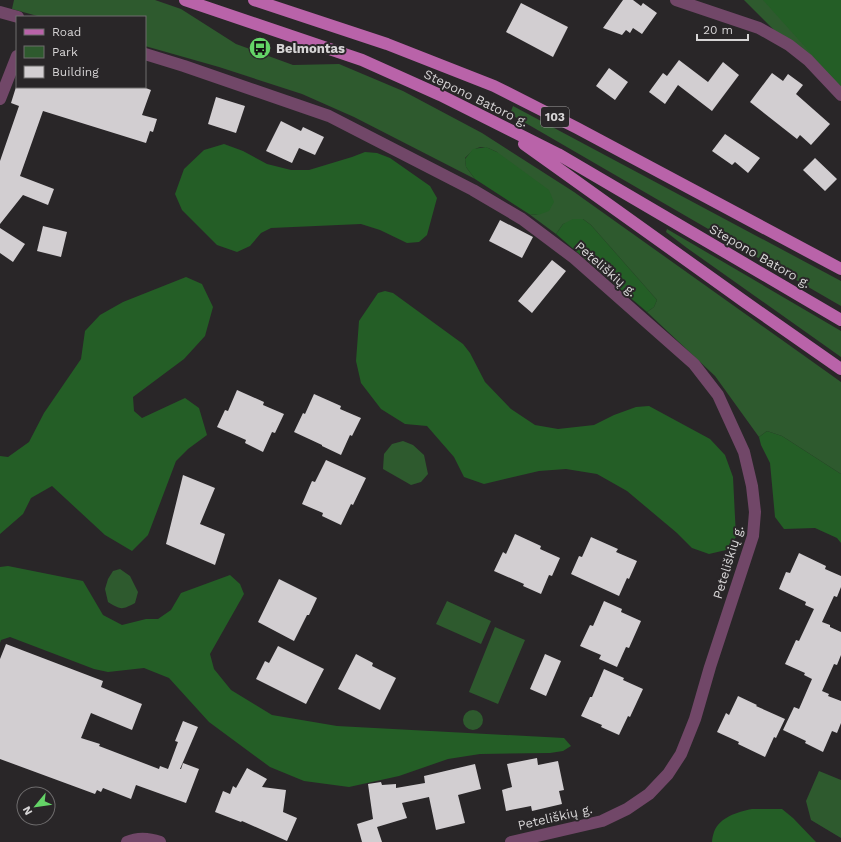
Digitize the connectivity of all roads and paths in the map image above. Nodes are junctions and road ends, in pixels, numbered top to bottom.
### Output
1 (185, 0) edge
2 (254, 0) edge
3 (676, 0) edge
4 (0, 12) edge
5 (16, 16) edge
6 (146, 54) edge
7 (16, 59) edge
8 (841, 95) edge
9 (0, 99) edge
10 (489, 120) junction
11 (841, 269) edge
12 (841, 320) edge
13 (841, 369) edge
14 (127, 842) edge
15 (160, 842) edge
16 (511, 842) edge

1 - 10 main road, Stepono Batoro g.
2 - 11 main road, Stepono Batoro g. / 103
3 - 8 street
4 - 5 street
6 - 16 street, Peteliškių g.
7 - 9 street
10 - 12 main road, Stepono Batoro g.
10 - 13 main road
14 - 15 street

